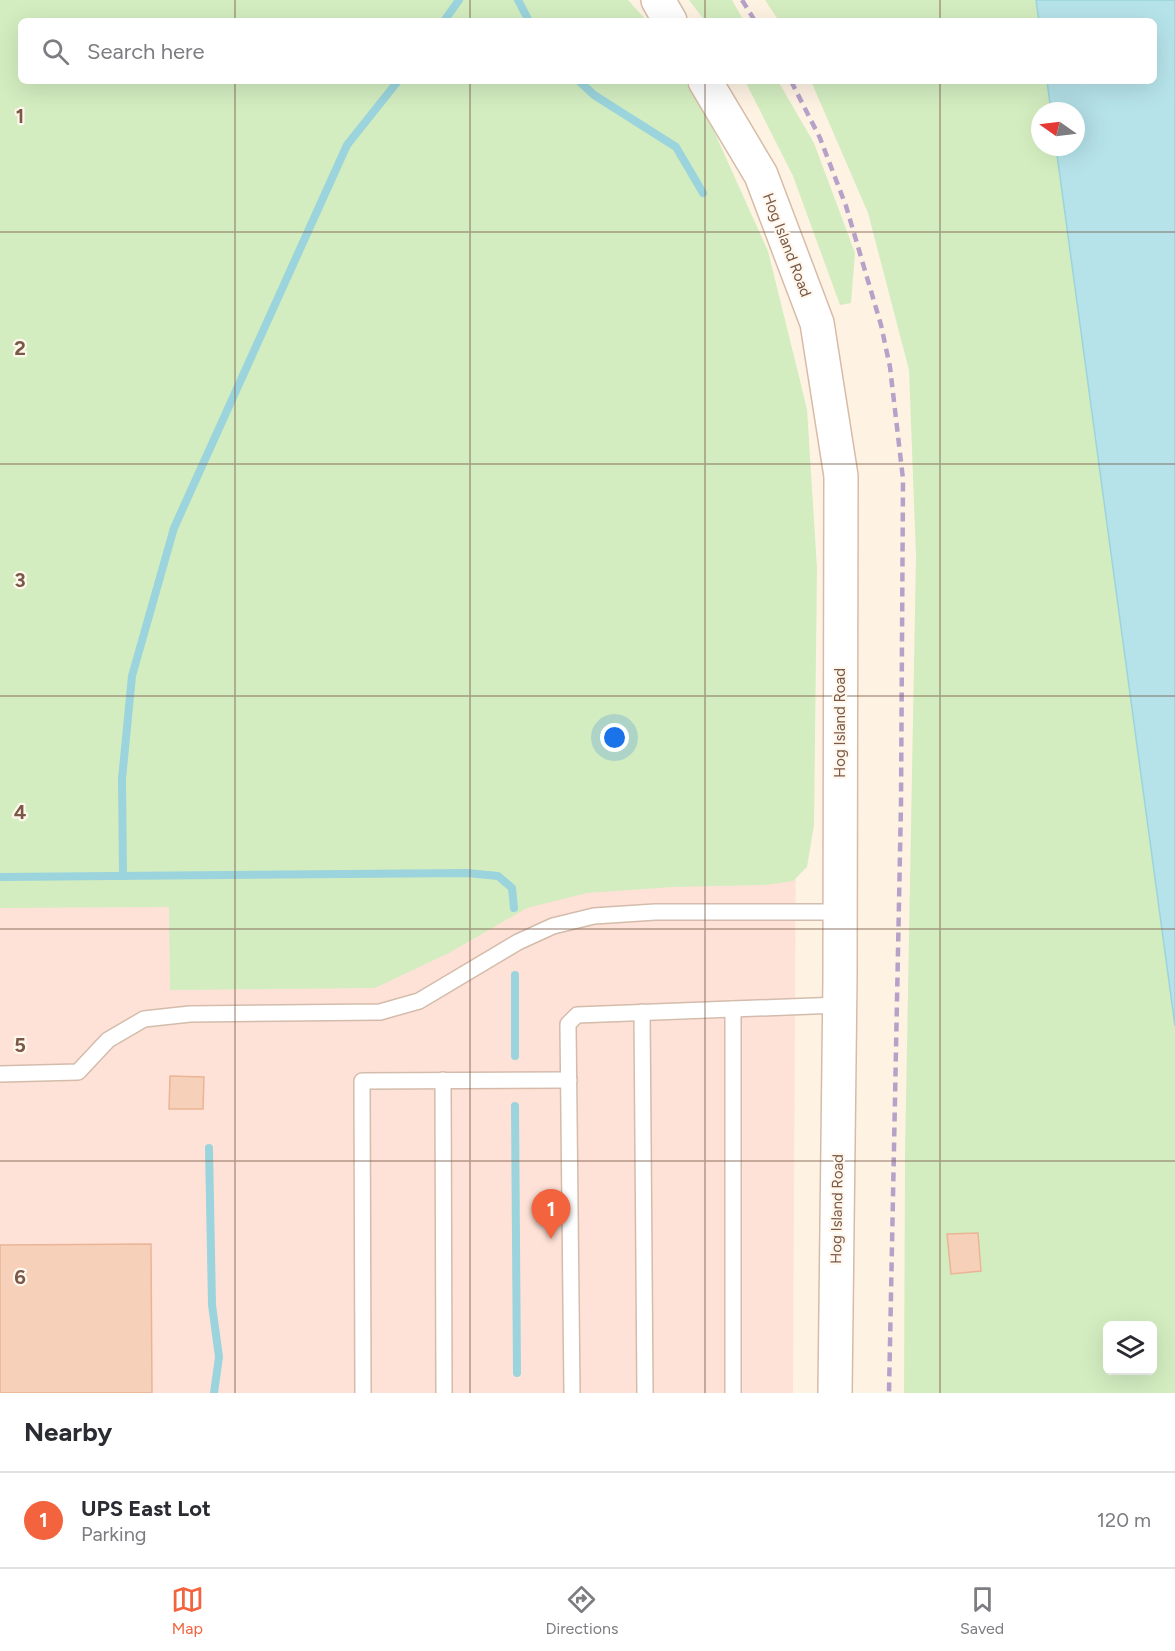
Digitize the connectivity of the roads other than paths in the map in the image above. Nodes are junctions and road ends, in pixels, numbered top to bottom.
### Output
1 (658, 0) edge
2 (668, 18) edge
3 (707, 84) edge
4 (840, 912) junction
5 (840, 1005) junction
6 (734, 1009) junction
7 (642, 1012) junction
8 (0, 1074) edge
9 (443, 1080) junction
10 (569, 1080) junction
11 (363, 1393) edge
12 (444, 1393) edge
13 (572, 1393) edge
14 (645, 1393) edge
15 (733, 1393) edge
16 (835, 1393) edge

1 - 2 street
3 - 4 street, Hog Island Road
4 - 5 street, Hog Island Road
4 - 8 lane
5 - 6 lane
5 - 16 street, Hog Island Road
6 - 7 lane
6 - 15 lane
7 - 10 lane
7 - 14 lane
9 - 10 lane
9 - 11 lane
9 - 12 lane
10 - 13 lane

